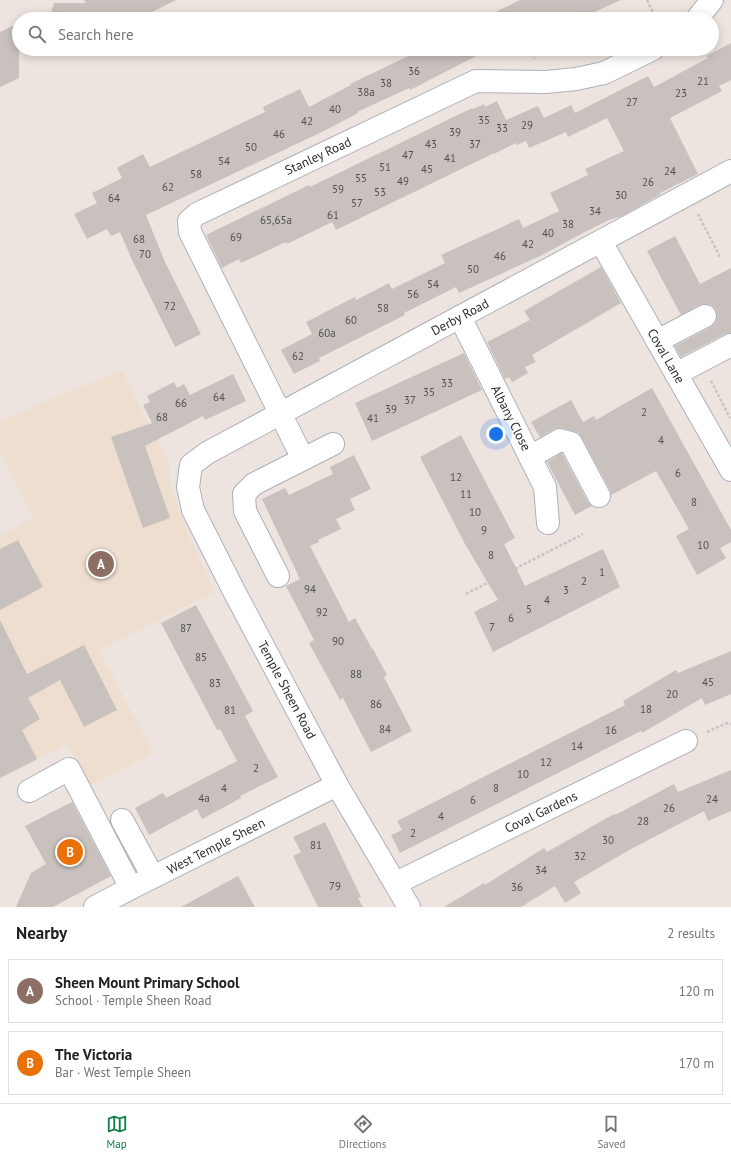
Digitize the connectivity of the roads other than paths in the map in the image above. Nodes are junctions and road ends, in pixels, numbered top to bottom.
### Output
1 (712, 0) edge
2 (703, 12) edge
3 (639, 56) edge
4 (731, 171) edge
5 (601, 242) junction
6 (705, 316) dead end
7 (460, 317) junction
8 (657, 341) junction
9 (731, 345) edge
10 (676, 374) junction
11 (280, 414) junction
12 (332, 444) dead end
13 (530, 457) junction
14 (303, 459) junction
15 (192, 465) joint
16 (731, 470) edge
17 (599, 496) dead end
18 (548, 523) dead end
19 (278, 576) dead end
20 (686, 741) dead end
21 (337, 785) junction
22 (29, 791) dead end
23 (122, 820) dead end
24 (153, 877) junction
25 (396, 883) junction
26 (131, 888) junction
27 (95, 907) edge
28 (409, 907) edge

1 - 2 street
3 - 11 street, Stanley Road
4 - 5 street, Derby Road
5 - 7 street, Derby Road
5 - 8 street, Coval Lane
6 - 8 street
7 - 11 street, Derby Road
7 - 13 street, Albany Close
8 - 10 street, Coval Lane
9 - 10 street
10 - 16 street, Coval Lane
11 - 14 street
11 - 15 street, Derby Road
12 - 14 street
13 - 17 street
13 - 18 street, Albany Close
14 - 19 street
15 - 21 street, Temple Sheen Road
20 - 25 street, Coval Gardens
21 - 24 street, West Temple Sheen
21 - 25 street, Temple Sheen Road
22 - 26 street
23 - 24 street
24 - 26 street, West Temple Sheen
25 - 28 street, Temple Sheen Road
26 - 27 street, West Temple Sheen

